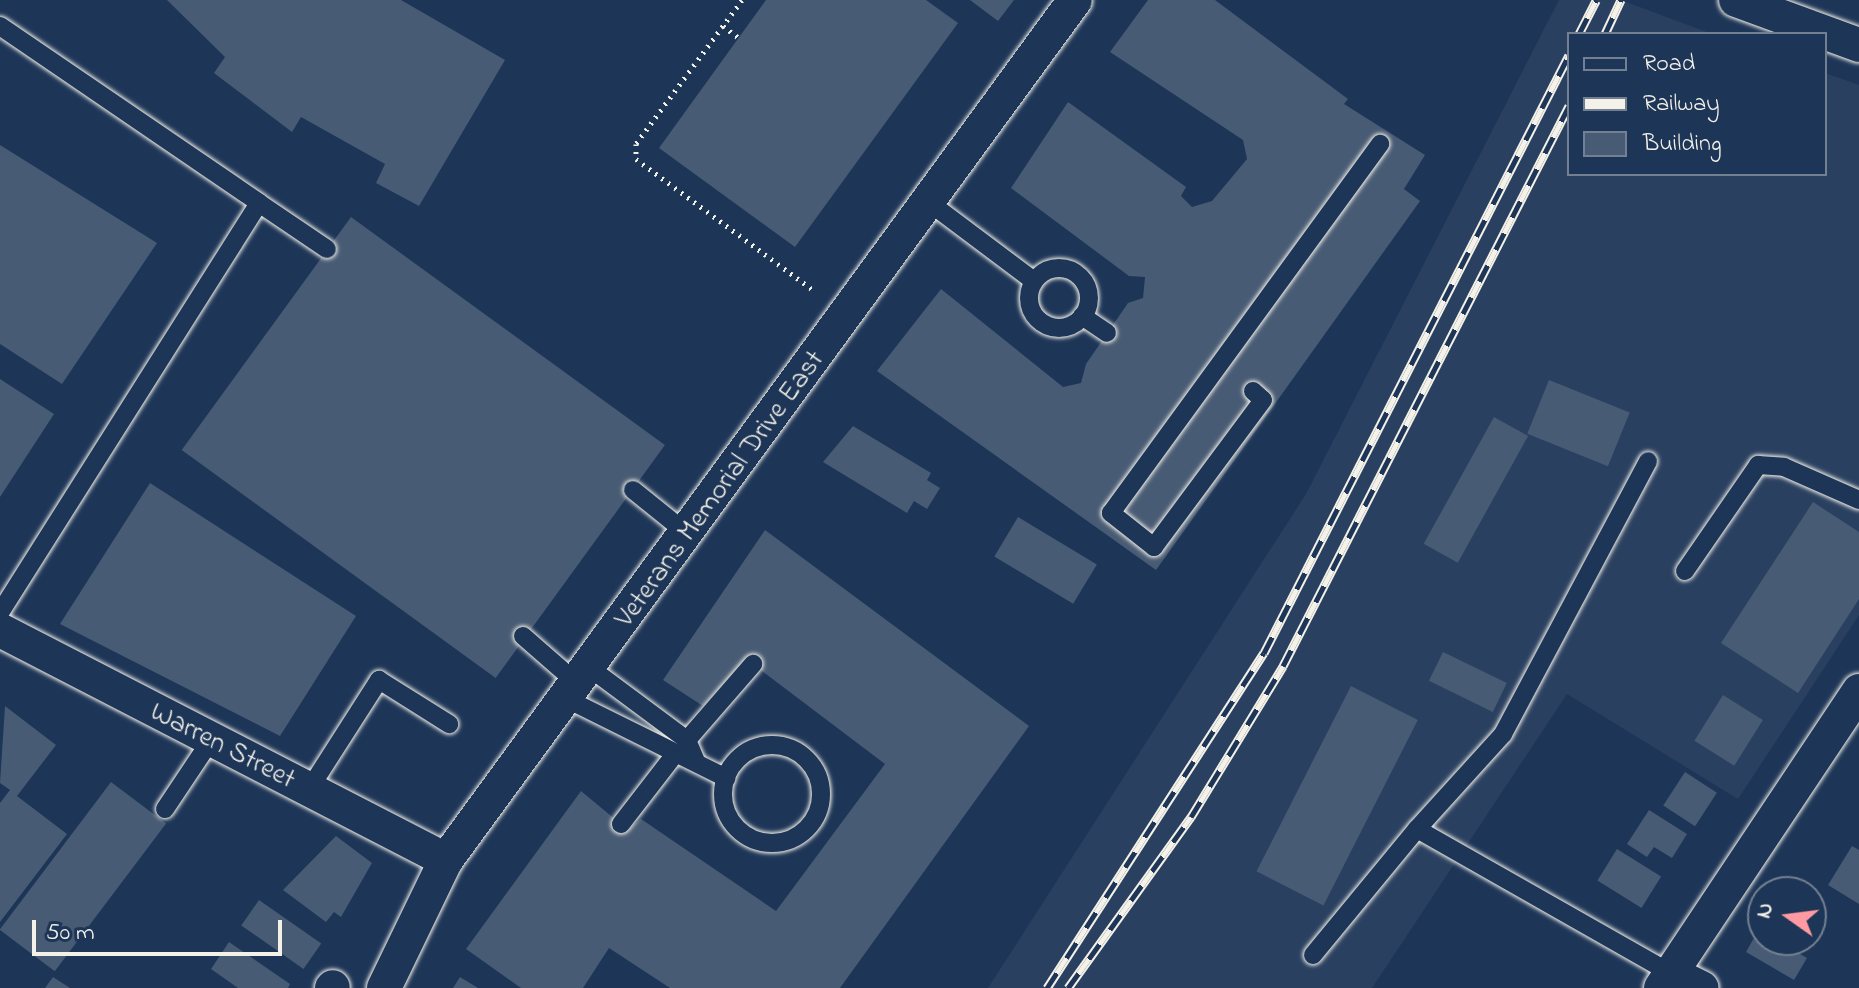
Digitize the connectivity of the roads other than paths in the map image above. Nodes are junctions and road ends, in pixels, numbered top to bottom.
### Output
1 (1075, 0) edge
2 (1736, 0) edge
3 (0, 26) edge
4 (1823, 32) edge
5 (1827, 33) edge
6 (1859, 45) edge
7 (1380, 144) dead end
8 (259, 203) junction
9 (930, 203) junction
10 (327, 249) dead end
11 (1034, 281) junction
12 (1082, 316) junction
13 (1107, 333) dead end
14 (1253, 391) dead end
15 (1648, 461) dead end
16 (633, 490) dead end
17 (1859, 500) edge
18 (689, 535) junction
19 (1685, 571) dead end
20 (0, 613) edge
21 (0, 630) edge
22 (523, 636) dead end
23 (753, 664) dead end
24 (578, 683) junction
25 (1859, 691) edge
26 (449, 724) dead end
27 (687, 740) junction
28 (209, 743) junction
29 (672, 758) junction
30 (696, 761) junction
31 (726, 778) junction
32 (308, 791) junction
33 (165, 809) dead end
34 (621, 824) dead end
35 (1417, 829) junction
36 (446, 860) junction
37 (1313, 955) dead end
38 (1666, 980) edge
39 (384, 988) edge
40 (1702, 988) edge

1 - 9 street, Veterans Memorial Drive East
2 - 4 street
3 - 8 lane
5 - 6 street
7 - 14 lane
8 - 10 lane
8 - 20 lane
9 - 11 lane
9 - 18 street, Veterans Memorial Drive East
11 - 12 lane
11 - 12 lane
12 - 13 lane
15 - 35 lane
16 - 18 lane
17 - 19 lane
18 - 24 street, Veterans Memorial Drive East
21 - 28 street, Warren Street
22 - 24 lane
23 - 27 lane
24 - 27 lane
24 - 29 lane
24 - 36 street, Veterans Memorial Drive East
25 - 38 street
26 - 32 lane
27 - 30 lane
28 - 32 street, Warren Street
28 - 33 lane
29 - 30 lane
29 - 34 lane
30 - 31 lane
31 - 31 lane
32 - 36 street, Warren Street
35 - 37 lane
35 - 38 lane
36 - 39 street, Veterans Memorial Drive East
38 - 40 street

